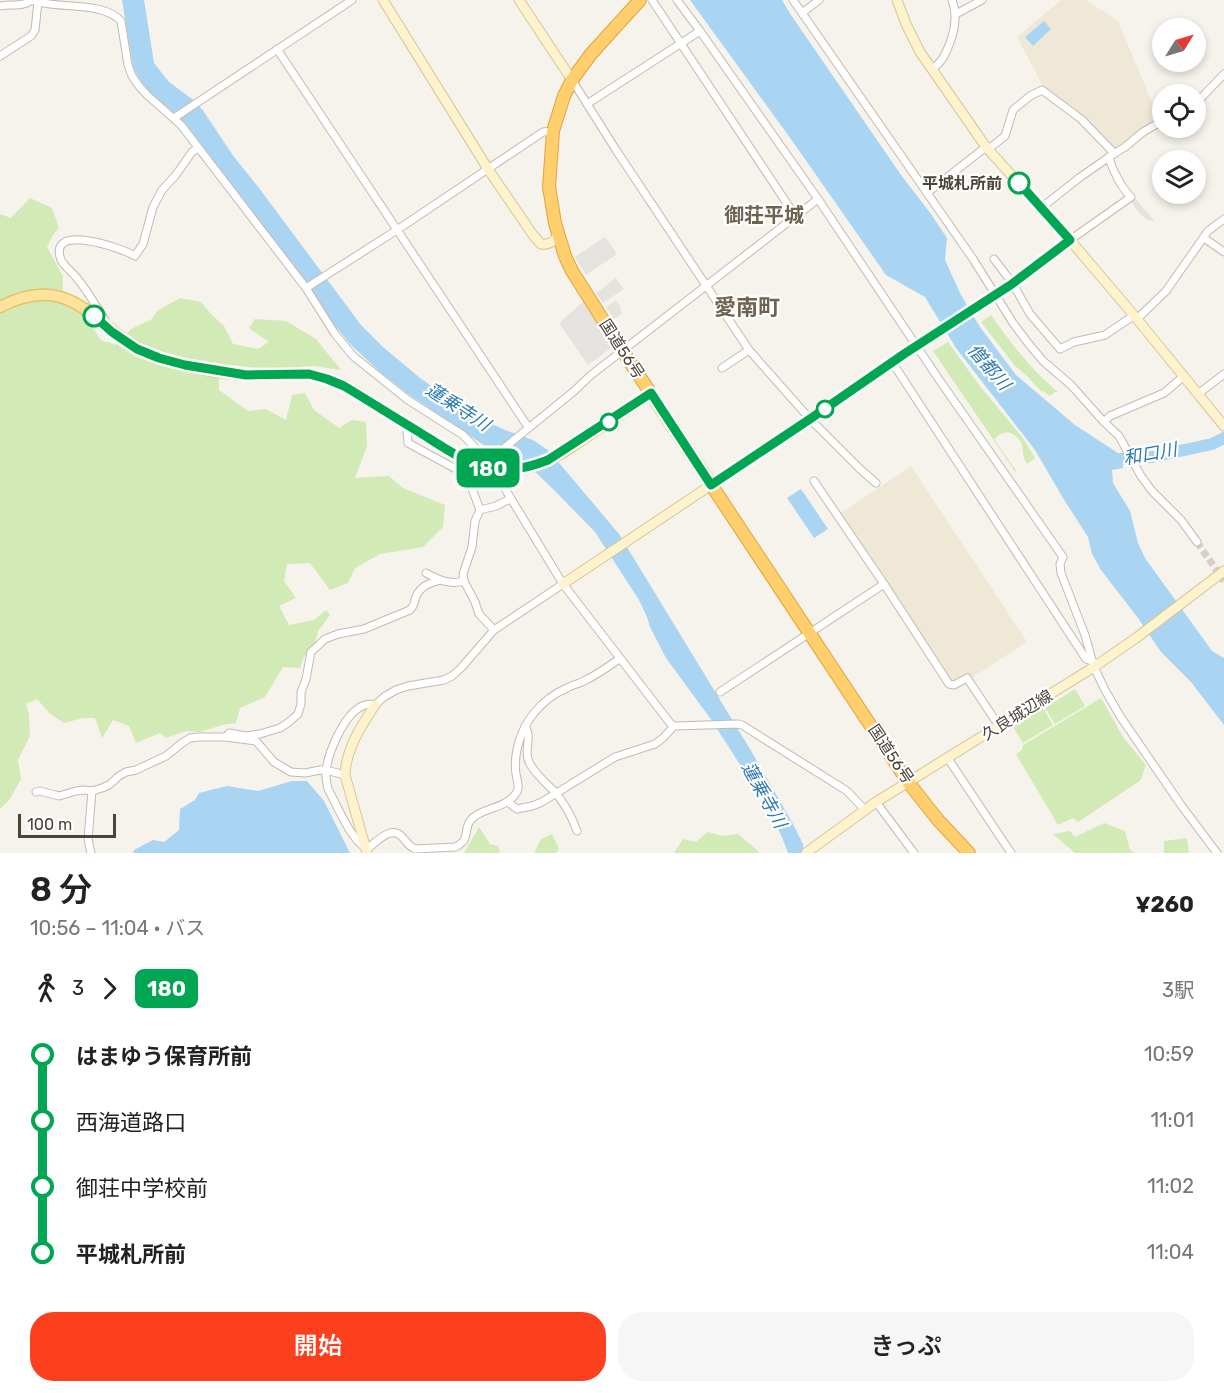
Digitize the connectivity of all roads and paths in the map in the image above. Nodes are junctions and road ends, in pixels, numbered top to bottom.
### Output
1 (352, 0) edge
2 (383, 0) edge
3 (519, 0) edge
4 (640, 0) edge
5 (652, 0) edge
6 (677, 0) edge
7 (793, 0) edge
8 (819, 0) edge
9 (897, 0) edge
10 (952, 0) edge
11 (982, 0) edge
12 (34, 1) edge
13 (0, 6) edge
14 (802, 14) junction
15 (956, 14) junction
16 (700, 32) junction
17 (682, 43) junction
18 (277, 50) junction
19 (0, 56) edge
20 (932, 70) junction
21 (1224, 74) edge
22 (572, 80) junction
23 (1206, 93) edge
24 (587, 104) junction
25 (176, 116) junction
26 (1152, 127) edge
27 (554, 131) junction
28 (986, 147) junction
29 (198, 148) junction
30 (1111, 156) junction
31 (488, 169) junction
32 (927, 193) junction
33 (819, 199) junction
34 (1041, 208) junction
35 (796, 217) junction
36 (1224, 219) edge
37 (397, 230) junction
38 (558, 236) junction
39 (1204, 238) junction
40 (1070, 240) junction
41 (1224, 252) edge
42 (994, 259) dead end
43 (1012, 284) junction
44 (708, 286) junction
45 (307, 287) junction
46 (994, 295) junction
47 (0, 307) edge
48 (1135, 317) junction
49 (104, 325) junction
50 (918, 345) junction
51 (622, 350) junction
52 (749, 350) junction
53 (892, 362) junction
54 (722, 368) dead end
55 (1224, 374) edge
56 (1184, 376) junction
57 (651, 393) junction
58 (1198, 394) junction
59 (810, 419) junction
60 (1104, 422) junction
61 (1224, 426) edge
62 (527, 428) junction
63 (407, 431) dead end
64 (485, 464) junction
65 (814, 481) dead end
66 (876, 483) dead end
67 (711, 485) junction
68 (510, 499) junction
69 (480, 510) junction
70 (1197, 542) tunnel mouth
71 (1224, 571) edge
72 (426, 573) dead end
73 (440, 580) junction
74 (464, 581) junction
75 (562, 584) junction
76 (884, 584) junction
77 (494, 630) junction
78 (809, 632) junction
79 (619, 659) junction
80 (1093, 664) junction
81 (720, 692) dead end
82 (375, 705) junction
83 (525, 726) junction
84 (674, 726) junction
85 (999, 726) junction
86 (226, 737) junction
87 (947, 757) junction
88 (326, 770) junction
89 (345, 775) junction
90 (908, 782) junction
91 (92, 791) junction
92 (36, 792) dead end
93 (556, 793) junction
94 (508, 802) junction
95 (876, 802) junction
96 (865, 810) junction
97 (577, 831) dead end
98 (810, 850) edge
99 (367, 851) edge
100 (91, 853) edge
101 (914, 853) edge
102 (969, 853) edge
103 (1011, 853) edge
104 (1217, 853) edge

1 - 18 street
2 - 31 street
3 - 22 street
4 - 22 highway, 国道56号
5 - 17 street
6 - 16 street
7 - 14 street
8 - 14 street
9 - 20 street
10 - 15 street
11 - 15 street
12 - 13 street
12 - 19 street
12 - 25 street
14 - 32 street
15 - 20 street
16 - 17 street
16 - 33 street
17 - 24 street
17 - 35 street
18 - 25 street
18 - 37 street
20 - 28 street
21 - 23 street
22 - 24 street
22 - 27 highway, 国道56号
24 - 44 street
25 - 29 street
26 - 30 street
27 - 31 street
27 - 38 highway, 国道56号
28 - 30 street
28 - 32 street
28 - 34 street
29 - 45 street
29 - 49 street
30 - 34 street
30 - 40 street
31 - 37 street
31 - 38 street
32 - 46 street
33 - 35 street
33 - 50 street
34 - 40 street
35 - 44 street
36 - 39 street
37 - 45 street
37 - 62 street
38 - 51 highway, 国道56号
39 - 41 street
39 - 48 street
40 - 43 street
40 - 48 street
42 - 43 street
43 - 46 street
43 - 48 street
44 - 51 street
44 - 52 street
45 - 64 street
46 - 50 street
46 - 60 street
47 - 49 main road
48 - 56 street
49 - 64 main road
50 - 53 street
50 - 80 street
51 - 57 highway, 国道56号
51 - 62 street
52 - 54 street
52 - 59 street
53 - 59 street
53 - 80 street
55 - 58 street
56 - 58 street
56 - 60 street
57 - 64 main road, bridge
57 - 67 highway, 国道56号
58 - 61 street
59 - 66 street
59 - 67 street
60 - 70 street
62 - 64 street
63 - 69 street
64 - 68 street
65 - 76 street
67 - 75 street
67 - 78 highway, 国道56号
68 - 69 street
68 - 75 street
69 - 74 street
71 - 80 street, 久良城辺線
72 - 73 street
73 - 74 street
73 - 86 street
74 - 77 street
75 - 77 street
75 - 79 street
76 - 78 street
76 - 85 street
77 - 82 street
78 - 81 street
78 - 90 highway, 国道56号
79 - 83 street
79 - 84 street
80 - 85 street, 久良城辺線
80 - 104 street
82 - 88 street
82 - 89 street
83 - 93 street
83 - 94 street
84 - 93 street
84 - 96 street
85 - 87 street, 久良城辺線
86 - 88 street
86 - 91 street
87 - 90 street, 久良城辺線
87 - 103 street
88 - 89 street
88 - 99 street
89 - 99 street
90 - 95 street, 久良城辺線
90 - 102 highway, 国道56号
91 - 92 street
91 - 100 street
93 - 94 street
93 - 97 street
94 - 99 street
95 - 96 street, 久良城辺線
95 - 101 street
96 - 98 street, 久良城辺線

